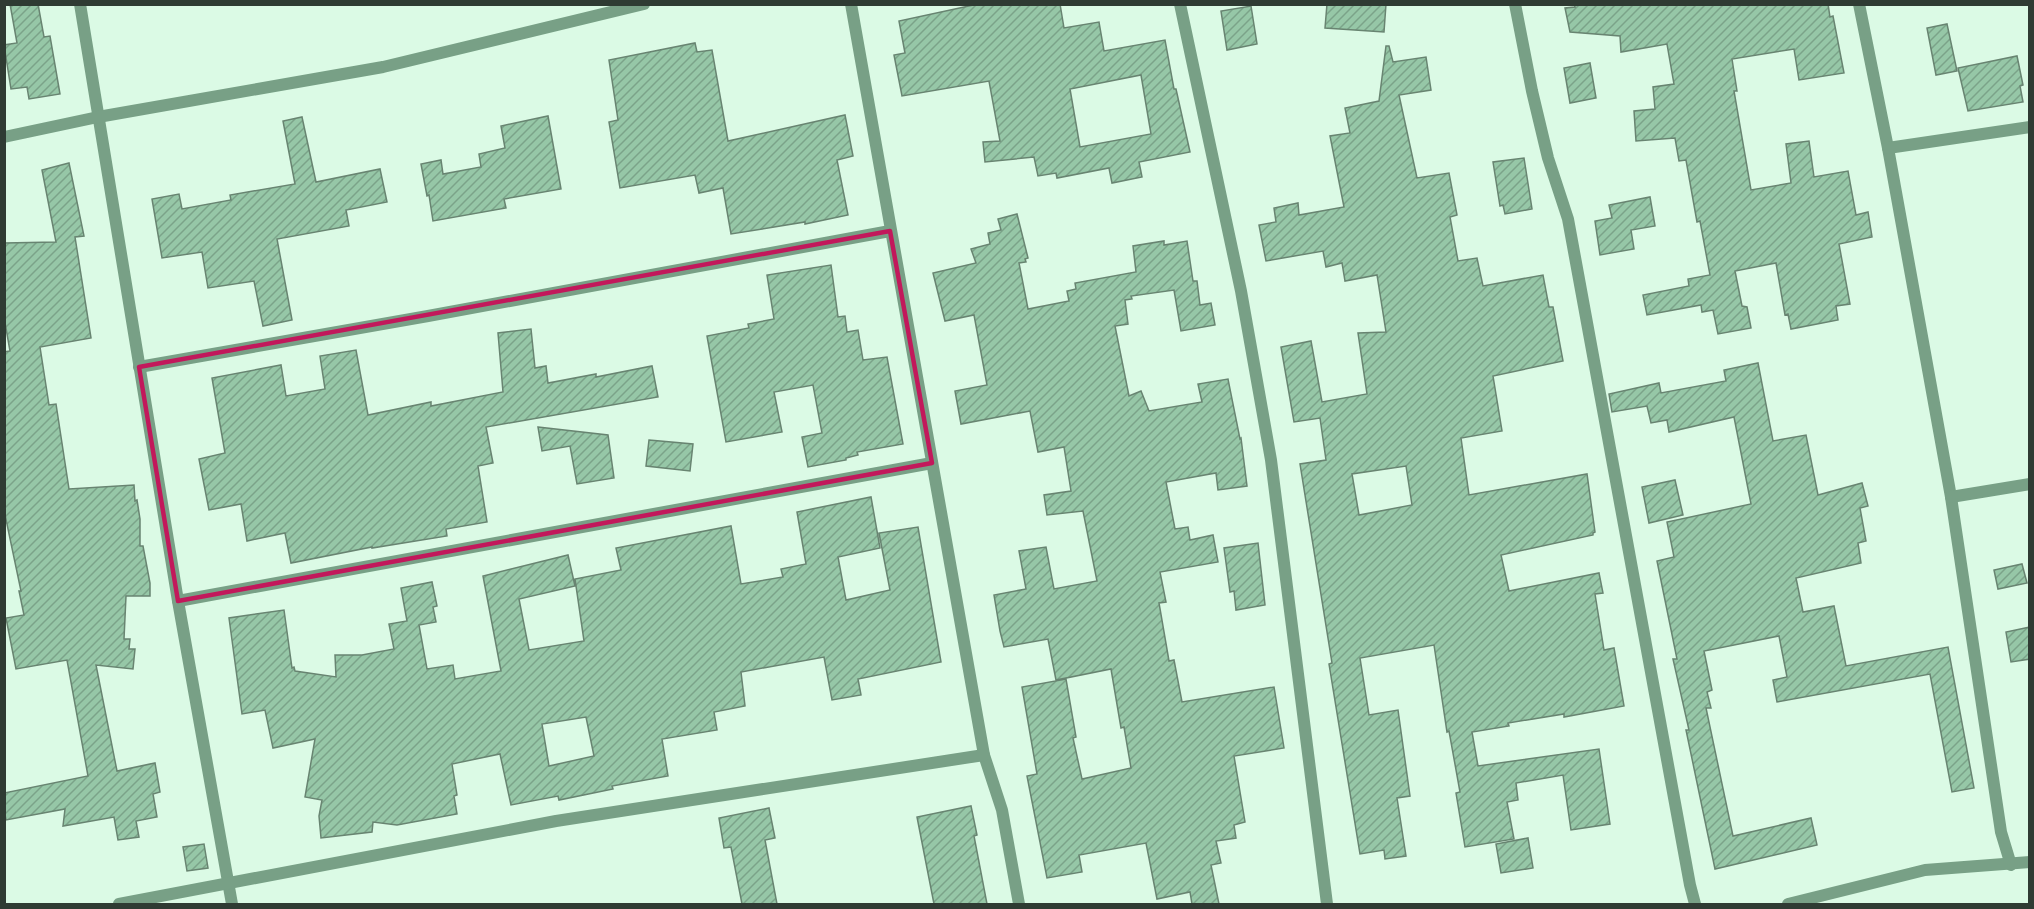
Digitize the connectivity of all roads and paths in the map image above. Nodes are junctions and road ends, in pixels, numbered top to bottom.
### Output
1 (80, 4) edge
2 (645, 4) edge
3 (851, 4) edge
4 (1180, 4) edge
5 (1515, 4) edge
6 (1859, 4) edge
7 (98, 117) junction
8 (2030, 127) edge
9 (4, 137) edge
10 (1888, 148) junction
11 (890, 231) junction
12 (139, 367) junction
13 (932, 463) junction
14 (2030, 484) edge
15 (1951, 497) junction
16 (178, 601) junction
17 (984, 755) junction
18 (2030, 862) edge
19 (2011, 864) junction
20 (228, 883) junction
21 (119, 904) edge
22 (232, 904) edge
23 (1019, 904) edge
24 (1327, 904) edge
25 (1695, 904) edge
26 (1788, 904) edge

1 - 7 street
2 - 7 street
3 - 11 street
4 - 24 street
5 - 25 street
6 - 10 street
7 - 9 street
7 - 12 street
8 - 10 street
10 - 15 street
11 - 12 street
11 - 13 street
12 - 16 street
13 - 16 street
13 - 17 street
14 - 15 street
15 - 19 street
16 - 20 street
17 - 20 street
17 - 23 street
18 - 19 street
19 - 26 street
20 - 21 street
20 - 22 street

